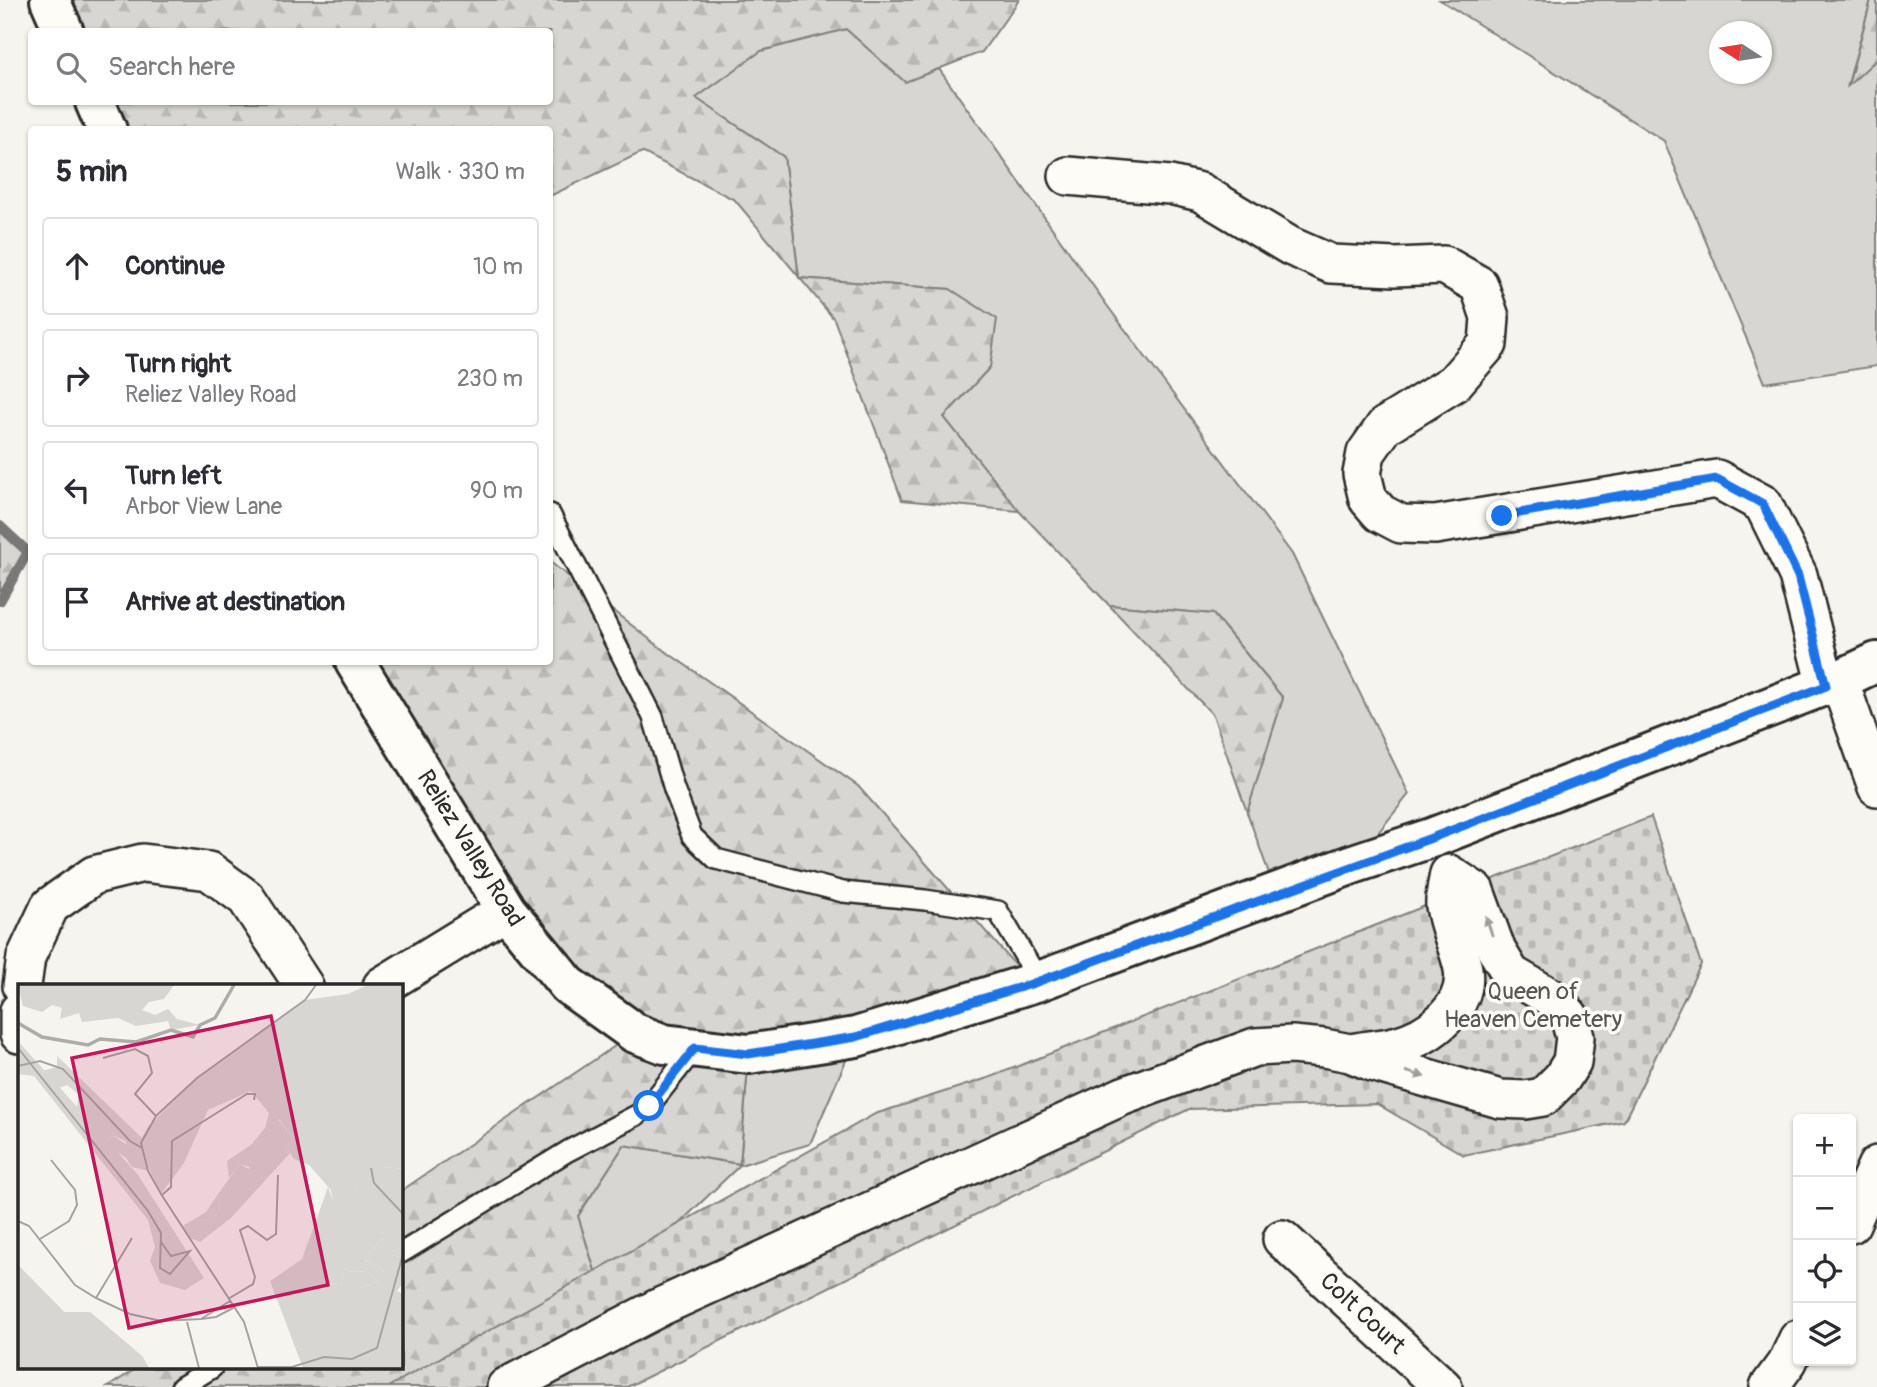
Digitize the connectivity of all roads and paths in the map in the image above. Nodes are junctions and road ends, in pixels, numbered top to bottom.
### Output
1 (50, 0) edge
2 (62, 28) edge
3 (96, 105) edge
4 (105, 126) edge
5 (1068, 176) dead end
6 (553, 520) edge
7 (1877, 662) edge
8 (357, 665) edge
9 (1833, 683) junction
10 (1877, 787) edge
11 (1434, 837) junction
12 (1449, 874) junction
13 (506, 910) junction
14 (1511, 974) junction
15 (1039, 981) junction
16 (22, 984) edge
17 (303, 984) edge
18 (385, 984) edge
19 (1462, 990) junction
20 (695, 1048) junction
21 (1350, 1053) junction
22 (1877, 1165) edge
23 (1856, 1213) edge
24 (1282, 1239) dead end
25 (402, 1252) edge
26 (1793, 1350) edge
27 (209, 1370) edge
28 (181, 1387) edge
29 (506, 1387) edge
30 (1443, 1387) edge
31 (1769, 1387) edge

1 - 2 main road
3 - 4 main road
5 - 9 street
6 - 15 lane
7 - 9 main road, Reliez Valley Road
8 - 13 main road, Reliez Valley Road
9 - 10 street
9 - 11 main road, Reliez Valley Road
11 - 12 street
11 - 15 main road, Reliez Valley Road
14 -> 12 street
12 - 19 street
13 - 18 street
13 - 20 main road, Reliez Valley Road
14 - 19 street
21 -> 14 street
15 - 20 main road, Reliez Valley Road
16 - 17 street
19 - 21 street
20 - 25 lane
21 - 29 street
22 - 23 street
24 - 30 street, Colt Court
26 - 31 street
27 - 28 lane

